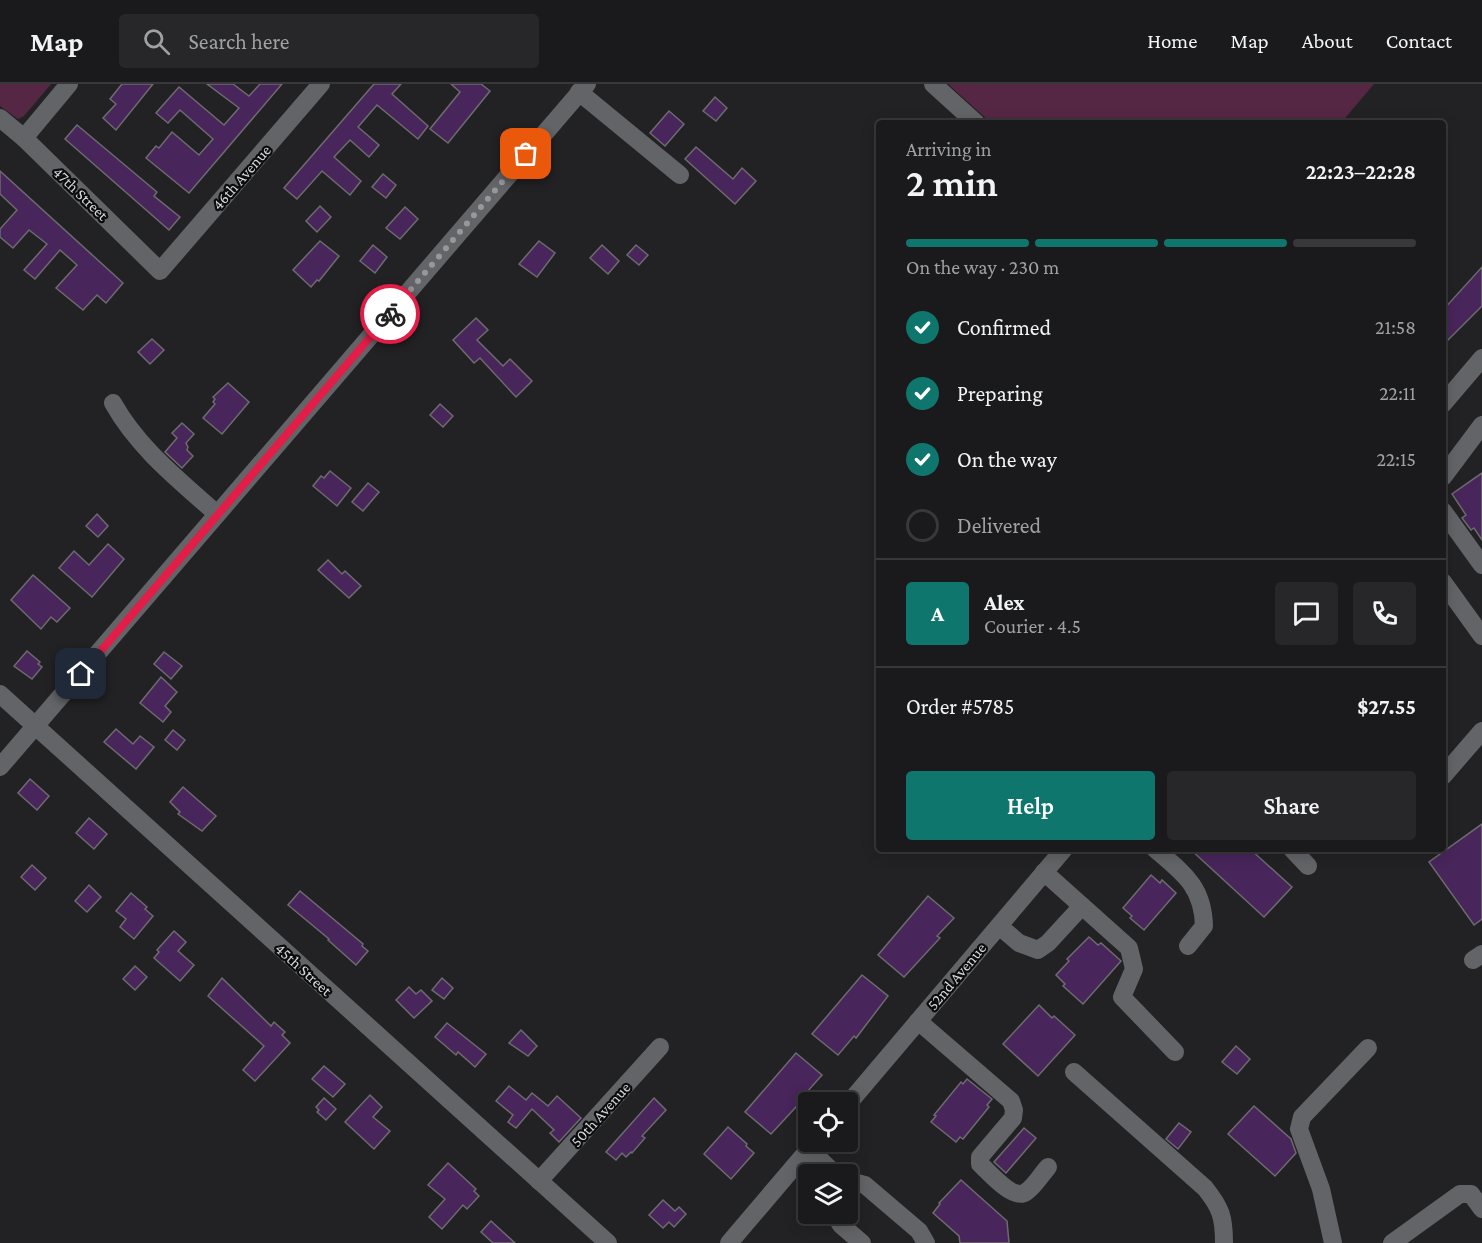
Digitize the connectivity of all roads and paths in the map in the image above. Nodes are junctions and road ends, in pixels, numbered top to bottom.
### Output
1 (69, 84) edge
2 (321, 84) edge
3 (933, 84) edge
4 (583, 88) edge
5 (0, 118) edge
6 (973, 120) edge
7 (24, 138) junction
8 (680, 175) dead end
9 (160, 271) joint
10 (1482, 358) edge
11 (1446, 400) edge
12 (113, 403) dead end
13 (1482, 425) edge
14 (1446, 473) edge
15 (217, 514) junction
16 (1446, 515) edge
17 (1482, 565) edge
18 (1446, 586) edge
19 (1482, 636) edge
20 (0, 694) edge
21 (36, 726) junction
22 (1482, 731) edge
23 (0, 767) edge
24 (1446, 773) edge
25 (1061, 852) edge
26 (1159, 852) edge
27 (1295, 852) edge
28 (1308, 866) dead end
29 (1044, 872) junction
30 (1082, 906) junction
31 (999, 926) junction
32 (1188, 946) dead end
33 (918, 1021) junction
34 (660, 1047) dead end
35 (1368, 1048) dead end
36 (1175, 1052) dead end
37 (1074, 1072) dead end
38 (858, 1092) edge
39 (806, 1152) edge
40 (818, 1152) edge
41 (827, 1164) edge
42 (1048, 1167) dead end
43 (539, 1181) junction
44 (858, 1183) edge
45 (1482, 1209) edge
46 (840, 1224) edge
47 (608, 1243) edge
48 (729, 1243) edge
49 (862, 1243) edge
50 (926, 1243) edge
51 (1224, 1243) edge
52 (1332, 1243) edge
53 (1392, 1243) edge

1 - 7 street
2 - 9 street, 46th Avenue
3 - 6 street
4 - 8 street
4 - 15 street
5 - 7 street, 47th Street
7 - 9 street, 47th Street
10 - 11 street
12 - 15 street
13 - 14 street
15 - 21 street
16 - 17 street
18 - 19 street
20 - 21 street, 45th Street
21 - 23 street
21 - 43 street, 45th Street
22 - 24 street
25 - 29 street, 52nd Avenue
26 - 32 street
27 - 28 street
29 - 30 street
29 - 31 street, 52nd Avenue
30 - 31 street
30 - 36 street
31 - 33 street, 52nd Avenue
33 - 38 street, 52nd Avenue
33 - 42 street
34 - 43 street, 50th Avenue
35 - 52 street
37 - 51 street
39 - 48 street
40 - 41 street
43 - 47 street, 45th Street
44 - 50 street
45 - 53 street
46 - 49 street

